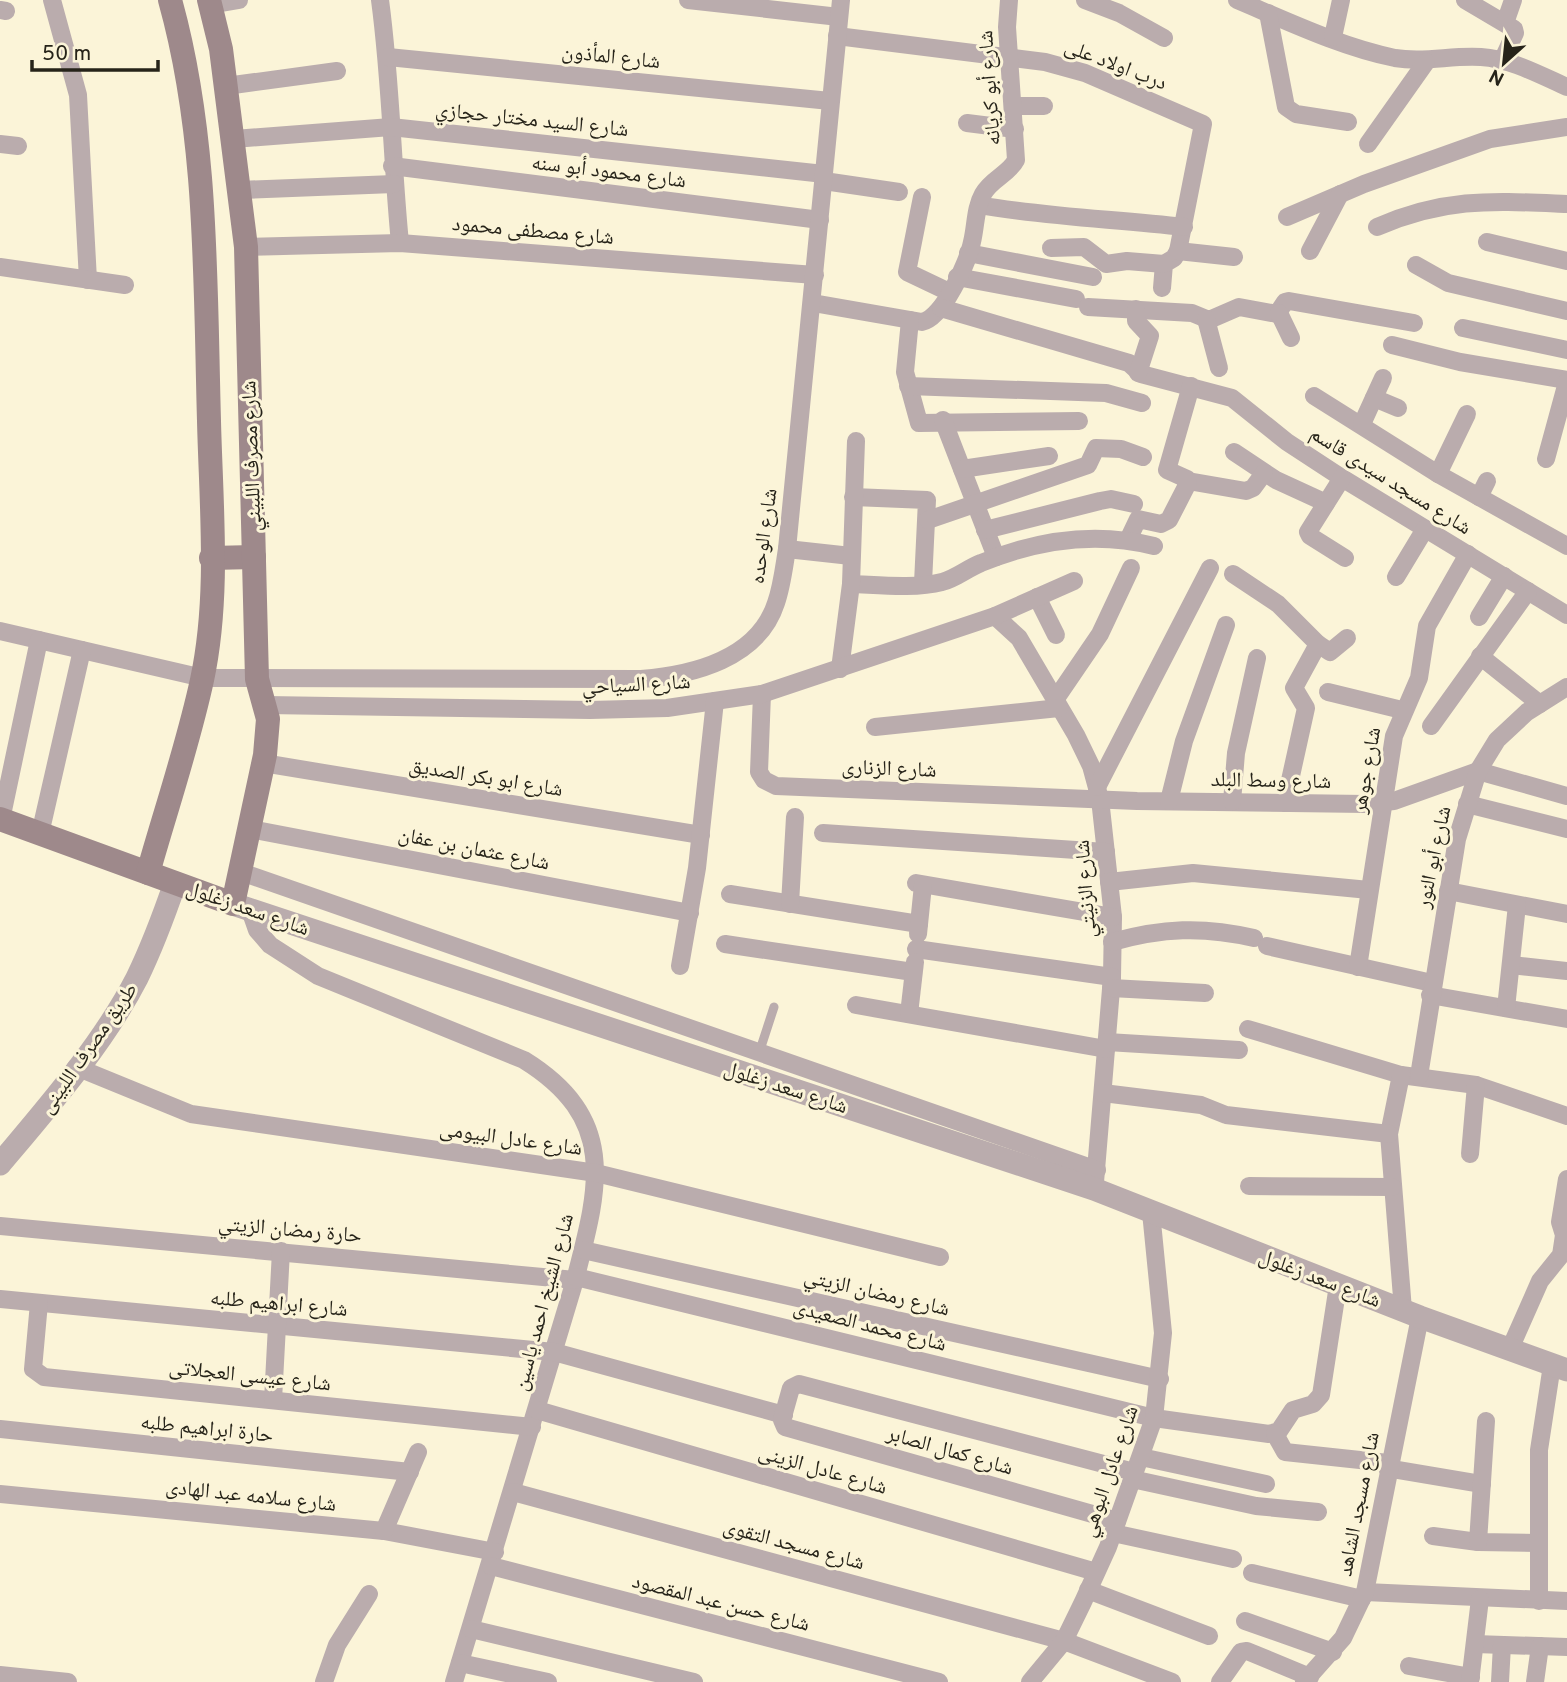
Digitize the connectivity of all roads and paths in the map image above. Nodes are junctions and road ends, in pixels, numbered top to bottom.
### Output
1 (51, 0) edge
2 (239, 0) edge
3 (380, 0) edge
4 (688, 0) edge
5 (1009, 0) edge
6 (1085, 0) edge
7 (1237, 0) edge
8 (1341, 0) edge
9 (1465, 0) edge
10 (1513, 0) edge
11 (209, 3) edge
12 (172, 6) edge
13 (840, 8) edge
14 (1268, 13) junction
15 (1504, 23) junction
16 (837, 36) junction
17 (1333, 37) junction
18 (1164, 38) dead end
19 (1008, 55) junction
20 (388, 57) junction
21 (1502, 61) junction
22 (1426, 62) junction
23 (337, 71) dead end
24 (226, 86) junction
25 (1567, 87) edge
26 (830, 101) junction
27 (1013, 106) junction
28 (1044, 106) dead end
29 (1348, 122) dead end
30 (967, 123) dead end
31 (391, 127) junction
32 (1567, 127) edge
33 (1015, 129) junction
34 (234, 139) junction
35 (1368, 144) dead end
36 (393, 175) junction
37 (824, 178) junction
38 (240, 190) junction
39 (899, 192) dead end
40 (1340, 194) junction
41 (922, 197) dead end
42 (1567, 204) edge
43 (979, 205) junction
44 (1287, 217) dead end
45 (820, 220) junction
46 (1184, 227) junction
47 (1377, 227) dead end
48 (1487, 242) dead end
49 (400, 243) junction
50 (246, 247) junction
51 (1051, 248) dead end
52 (1178, 251) junction
53 (1310, 251) dead end
54 (968, 253) junction
55 (1234, 257) dead end
56 (1567, 261) edge
57 (1164, 264) junction
58 (1416, 265) dead end
59 (0, 267) edge
60 (815, 275) junction
61 (1093, 277) dead end
62 (88, 280) junction
63 (125, 285) dead end
64 (1163, 288) dead end
65 (949, 292) junction
66 (813, 303) junction
67 (1136, 309) junction
68 (1567, 311) edge
69 (1279, 313) junction
70 (1206, 319) junction
71 (910, 320) junction
72 (1414, 323) dead end
73 (1463, 328) dead end
74 (1291, 338) dead end
75 (1392, 345) dead end
76 (1567, 350) edge
77 (1219, 368) dead end
78 (1138, 373) junction
79 (1383, 378) dead end
80 (1567, 381) edge
81 (908, 386) junction
82 (1191, 386) junction
83 (1314, 396) dead end
84 (1374, 398) junction
85 (1142, 403) dead end
86 (1398, 408) dead end
87 (1467, 414) dead end
88 (943, 420) junction
89 (1079, 421) dead end
90 (1362, 424) junction
91 (856, 441) dead end
92 (1234, 452) dead end
93 (1048, 456) dead end
94 (1143, 457) dead end
95 (1546, 459) dead end
96 (962, 469) junction
97 (1264, 473) junction
98 (1438, 474) junction
99 (1342, 478) junction
100 (1188, 481) junction
101 (853, 498) junction
102 (1326, 503) junction
103 (975, 504) junction
104 (1134, 504) dead end
105 (928, 520) junction
106 (252, 521) junction
107 (211, 522) junction
108 (1425, 529) junction
109 (985, 530) junction
110 (1128, 540) junction
111 (1154, 546) dead end
112 (1567, 546) edge
113 (787, 550) junction
114 (1468, 554) junction
115 (851, 556) junction
116 (254, 557) junction
117 (996, 557) junction
118 (211, 558) junction
119 (1345, 558) dead end
120 (1131, 568) dead end
121 (1210, 568) dead end
122 (1233, 574) dead end
123 (1504, 576) junction
124 (1396, 577) dead end
125 (1074, 581) dead end
126 (923, 583) junction
127 (850, 584) junction
128 (1528, 591) junction
129 (1037, 597) junction
130 (1567, 615) edge
131 (995, 616) junction
132 (1479, 617) dead end
133 (1226, 625) dead end
134 (0, 631) edge
135 (1056, 635) dead end
136 (1347, 638) dead end
137 (39, 640) junction
138 (1318, 644) junction
139 (82, 650) junction
140 (1480, 656) junction
141 (1257, 657) dead end
142 (840, 669) junction
143 (450, 677) junction
144 (202, 678) junction
145 (257, 679) junction
146 (1328, 692) dead end
147 (762, 694) junction
148 (1556, 698) edge
149 (715, 701) junction
150 (1057, 704) junction
151 (266, 705) junction
152 (450, 708) junction
153 (1402, 710) junction
154 (1431, 726) dead end
155 (875, 727) dead end
156 (263, 763) junction
157 (1478, 771) junction
158 (1099, 793) junction
159 (1567, 796) edge
160 (1169, 801) junction
161 (1232, 802) junction
162 (1284, 803) junction
163 (1383, 803) junction
164 (1467, 804) junction
165 (795, 817) dead end
166 (0, 819) edge
167 (250, 829) junction
168 (1567, 829) edge
169 (823, 833) dead end
170 (40, 834) junction
171 (701, 835) junction
172 (1106, 852) junction
173 (242, 872) junction
174 (148, 873) junction
175 (1109, 882) junction
176 (175, 883) junction
177 (1369, 890) junction
178 (1448, 891) junction
179 (730, 894) dead end
180 (790, 904) junction
181 (1517, 905) junction
182 (242, 907) junction
183 (690, 912) junction
184 (1567, 914) edge
185 (1113, 916) junction
186 (919, 924) junction
187 (1112, 942) junction
188 (725, 944) dead end
189 (916, 949) junction
190 (1511, 965) junction
191 (680, 966) dead end
192 (1357, 967) junction
193 (1567, 971) edge
194 (914, 972) junction
195 (1111, 983) junction
196 (1431, 989) junction
197 (1205, 993) dead end
198 (856, 1005) dead end
199 (774, 1007) dead end
200 (1506, 1008) junction
201 (909, 1014) junction
202 (1567, 1019) edge
203 (1248, 1029) dead end
204 (1107, 1045) junction
205 (1239, 1050) dead end
206 (759, 1053) junction
207 (76, 1068) junction
208 (1410, 1076) junction
209 (1476, 1085) junction
210 (1103, 1093) junction
211 (1567, 1116) edge
212 (1389, 1134) junction
213 (8, 1142) edge
214 (1470, 1154) dead end
215 (0, 1164) edge
216 (596, 1173) junction
217 (1567, 1179) edge
218 (1096, 1180) junction
219 (1249, 1186) dead end
220 (1392, 1187) junction
221 (1151, 1212) junction
222 (0, 1226) edge
223 (583, 1250) junction
224 (281, 1251) junction
225 (940, 1257) dead end
226 (1561, 1266) edge
227 (576, 1278) junction
228 (1338, 1284) junction
229 (0, 1299) edge
230 (39, 1303) junction
231 (1411, 1313) junction
232 (277, 1325) junction
233 (1510, 1349) junction
234 (554, 1352) junction
235 (1560, 1368) edge
236 (1160, 1379) junction
237 (273, 1400) junction
238 (784, 1415) junction
239 (1154, 1418) junction
240 (534, 1419) junction
241 (1486, 1421) dead end
242 (0, 1429) edge
243 (1275, 1434) junction
244 (418, 1452) dead end
245 (1388, 1466) junction
246 (1136, 1469) junction
247 (410, 1472) junction
248 (1266, 1485) dead end
249 (1482, 1485) junction
250 (513, 1492) junction
251 (0, 1494) edge
252 (1318, 1512) dead end
253 (1115, 1527) junction
254 (384, 1531) junction
255 (1433, 1536) dead end
256 (1478, 1542) junction
257 (1538, 1543) junction
258 (493, 1559) junction
259 (1233, 1559) dead end
260 (1096, 1572) junction
261 (1252, 1573) dead end
262 (1088, 1590) junction
263 (369, 1594) dead end
264 (1363, 1596) junction
265 (1480, 1600) junction
266 (1539, 1601) junction
267 (1567, 1601) edge
268 (1245, 1621) dead end
269 (471, 1629) junction
270 (1209, 1636) dead end
271 (1064, 1641) junction
272 (1475, 1644) junction
273 (1502, 1645) junction
274 (1540, 1646) junction
275 (1567, 1647) edge
276 (1333, 1652) junction
277 (460, 1663) junction
278 (1409, 1666) dead end
279 (0, 1675) edge
280 (1307, 1679) edge
281 (1470, 1679) edge
282 (68, 1682) edge
283 (324, 1682) edge
284 (454, 1682) edge
285 (548, 1682) edge
286 (694, 1682) edge
287 (939, 1682) edge
288 (1030, 1682) edge
289 (1172, 1682) edge
290 (1220, 1682) edge
291 (1500, 1682) edge
292 (1535, 1682) edge

1 - 62 street
2 - 11 street
3 - 20 street
4 - 13 street
5 - 19 street, شارع أبو كريانه
6 - 18 street
7 - 14 street
8 - 17 street
9 - 15 street
10 - 15 street
11 - 24 main road, شارع مصرف اللبيني
12 - 107 main road, شارع مصرف اللبيني
13 - 16 street, شارع الوحده
14 - 17 street
14 - 29 street
15 - 21 street
16 - 19 street, درب اولاد على
16 - 26 street, شارع الوحده
17 - 22 street
19 - 27 street, شارع أبو كريانه
19 - 46 street, درب اولاد على
20 - 26 street, شارع المأذون
20 - 31 street
21 - 22 street
21 - 25 street
22 - 35 street
23 - 24 street
24 - 34 main road, شارع مصرف اللبيني
26 - 37 street, شارع الوحده
27 - 28 street
27 - 33 street, شارع أبو كريانه
30 - 33 street
31 - 34 street, شارع السيد مختار حجازي
31 - 36 street
31 - 37 street, شارع السيد مختار حجازي
32 - 40 street
33 - 43 street, شارع أبو كريانه
34 - 38 main road, شارع مصرف اللبيني
36 - 38 street, شارع محمود أبو سنه
36 - 45 street, شارع محمود أبو سنه
36 - 49 street
37 - 39 street, شارع السيد مختار حجازي
37 - 45 street, شارع الوحده
38 - 50 main road, شارع مصرف اللبيني
40 - 44 street
40 - 53 street
41 - 65 street
42 - 47 street
43 - 46 street
43 - 54 street, شارع أبو كريانه
45 - 60 street, شارع الوحده
46 - 52 street, درب اولاد على
48 - 56 street
49 - 50 street, شارع مصطفى محمود
49 - 60 street, شارع مصطفى محمود
50 - 106 main road, شارع مصرف اللبيني
51 - 57 street
52 - 55 street
52 - 57 street
54 - 61 street
54 - 65 street, شارع أبو كريانه
57 - 64 street
58 - 68 street
59 - 62 street
60 - 66 street, شارع الوحده
62 - 63 street
65 - 67 street
65 - 71 street
65 - 78 street, شارع مسجد سيدى قاسم
66 - 71 street
66 - 113 street, شارع الوحده
67 - 70 street
67 - 78 street
69 - 70 street
69 - 72 street
69 - 74 street
70 - 77 street
71 - 81 street
73 - 76 street
75 - 80 street
78 - 82 street, شارع مسجد سيدى قاسم
79 - 84 street
80 - 95 street
81 - 85 street
81 - 88 street
82 - 99 street, شارع مسجد سيدى قاسم
82 - 100 street
83 - 90 street
84 - 86 street
84 - 90 street
87 - 98 street
88 - 89 street
88 - 96 street
90 - 98 street
91 - 101 street
92 - 97 street
93 - 96 street
94 - 103 street
96 - 103 street
97 - 100 street
97 - 102 street
98 - 112 street
99 - 102 street
99 - 108 street, شارع مسجد سيدى قاسم
100 - 110 street
101 - 105 street
101 - 115 street
102 - 119 street
103 - 105 street
103 - 109 street
104 - 109 street
105 - 126 street
106 - 107 main road
106 - 116 main road, شارع مصرف اللبيني
107 - 118 main road, شارع مصرف اللبيني
108 - 114 street, شارع مسجد سيدى قاسم
108 - 124 street
109 - 117 street
110 - 111 street
110 - 117 street
113 - 115 street
113 - 143 street, شارع الوحده
114 - 123 street, شارع مسجد سيدى قاسم
114 - 153 street, شارع جوهر
115 - 127 street
116 - 118 main road
116 - 145 main road, شارع مصرف اللبيني
117 - 126 street
118 - 144 main road, شارع مصرف اللبيني
120 - 150 street
121 - 158 street
122 - 138 street
123 - 128 street, شارع مسجد سيدى قاسم
123 - 132 street
125 - 129 street, شارع السياحي
126 - 127 street
127 - 142 street
128 - 130 street, شارع مسجد سيدى قاسم
128 - 140 street
129 - 131 street, شارع السياحي
129 - 135 street
131 - 142 street, شارع السياحي
131 - 150 street, شارع الزنيتي
133 - 160 street
134 - 137 street
136 - 138 street
137 - 139 street
137 - 166 street
138 - 162 street
139 - 144 street
139 - 170 street
140 - 148 street
140 - 154 street
141 - 161 street
142 - 147 street, شارع السياحي
143 - 145 street, شارع الوحده
143 - 152 street
144 - 145 street, شارع الوحده
144 - 174 main road, شارع مصرف اللبيني
145 - 151 main road, شارع مصرف اللبيني
146 - 153 street
147 - 149 street, شارع السياحي
147 - 158 street, شارع الزنارى
148 - 157 street, شارع أبو النور
149 - 152 street, شارع السياحي
149 - 171 street
150 - 155 street
150 - 158 street, شارع الزنيتي
151 - 152 street, شارع السياحي
151 - 156 main road, شارع مصرف اللبيني
153 - 163 street, شارع جوهر
156 - 167 main road, شارع مصرف اللبيني
156 - 171 street, شارع ابو بكر الصديق
157 - 159 street
157 - 163 street, شارع وسط البلد
157 - 164 street, شارع أبو النور
158 - 160 street, شارع وسط البلد
158 - 172 street, شارع الزنيتي
160 - 161 street, شارع وسط البلد
161 - 162 street, شارع وسط البلد
162 - 163 street, شارع وسط البلد
163 - 177 street, شارع جوهر
164 - 168 street
164 - 178 street, شارع أبو النور
165 - 180 street
166 - 170 main road, شارع سعد زغلول
167 - 173 main road, شارع مصرف اللبيني
167 - 183 street, شارع عثمان بن عفان
169 - 172 street
170 - 174 main road, شارع سعد زغلول
171 - 183 street
172 - 175 street, شارع الزنيتي
173 - 182 main road, شارع مصرف اللبيني
173 - 206 street, شارع سعد زغلول
174 - 176 main road, شارع سعد زغلول
175 - 177 street
175 - 185 street, شارع الزنيتي
176 - 182 main road, شارع سعد زغلول
176 - 207 street, طريق مصرف اللبينى
177 - 192 street, شارع جوهر
178 - 181 street
178 - 196 street, شارع أبو النور
179 - 180 street
180 - 186 street
181 - 184 street
181 - 190 street
182 - 216 street, شارع الشيخ احمد ياسين
182 - 218 street, شارع سعد زغلول
183 - 191 street
185 - 186 street
185 - 187 street, شارع الزنيتي
186 - 189 street
187 - 192 street
187 - 195 street, شارع الزنيتي
188 - 194 street
189 - 194 street
189 - 195 street
190 - 193 street
190 - 200 street
192 - 196 street
194 - 201 street
195 - 197 street
195 - 204 street, شارع الزنيتي
196 - 200 street
196 - 208 street, شارع أبو النور
198 - 201 street
199 - 206 lane
200 - 202 street
201 - 204 street
203 - 208 street
204 - 205 street
204 - 210 street, شارع الزنيتي
206 - 218 street, شارع سعد زغلول
207 - 213 street, طريق مصرف اللبينى
207 - 216 street, شارع عادل البيومى
208 - 209 street
208 - 212 street, شارع أبو النور
209 - 211 street
209 - 214 street
210 - 212 street
210 - 218 street, شارع الزنيتي
212 - 220 street, شارع أبو النور
213 - 215 street, طريق مصرف اللبينى
216 - 223 street, شارع الشيخ احمد ياسين
216 - 225 street, شارع عادل البيومى
217 - 226 street
218 - 221 street, شارع سعد زغلول
219 - 220 street
220 - 231 street, شارع أبو النور
221 - 228 street, شارع سعد زغلول
221 - 236 street, شارع عادل البوهي
222 - 224 street, حارة رمضان الزيتي
223 - 227 street, شارع الشيخ احمد ياسين
223 - 236 street, شارع رمضان الزيتي
224 - 227 street, حارة رمضان الزيتي
224 - 232 street
226 - 233 street
227 - 234 street, شارع الشيخ احمد ياسين
227 - 239 street, شارع محمد الصعيدى
228 - 231 street, شارع سعد زغلول
228 - 243 street
229 - 230 street, شارع ابراهيم طلبه
230 - 232 street, شارع ابراهيم طلبه
230 - 237 street, شارع عيسى العجلاتى
231 - 233 street, شارع سعد زغلول
231 - 245 street, شارع مسجد الشاهد
232 - 234 street, شارع ابراهيم طلبه
232 - 237 street
233 - 235 street, شارع سعد زغلول
234 - 238 street, شارع كمال الصابر
234 - 240 street, شارع الشيخ احمد ياسين
235 - 257 street
236 - 239 street, شارع عادل البوهي
237 - 240 street, شارع عيسى العجلاتى
238 - 246 street
238 - 253 street, شارع كمال الصابر
239 - 243 street, شارع محمد الصعيدى
239 - 246 street, شارع عادل البوهي
240 - 250 street, شارع الشيخ احمد ياسين
240 - 260 street, شارع عادل الزينى
241 - 249 street
242 - 247 street, حارة ابراهيم طلبه
243 - 245 street
244 - 247 street
245 - 249 street
245 - 264 street, شارع مسجد الشاهد
246 - 248 street
246 - 252 street
246 - 253 street, شارع عادل البوهي
247 - 254 street
249 - 256 street
250 - 258 street, شارع الشيخ احمد ياسين
250 - 271 street, شارع مسجد التقوى
251 - 254 street, شارع سلامه عبد الهادى
253 - 259 street
253 - 260 street, شارع عادل البوهي
254 - 258 street, شارع سلامه عبد الهادى
255 - 256 street
256 - 257 street
257 - 266 street
258 - 269 street, شارع الشيخ احمد ياسين
258 - 287 street, شارع حسن عبد المقصود
260 - 262 street, شارع عادل البوهي
261 - 264 street
262 - 270 street
262 - 271 street, شارع عادل البوهي
263 - 283 street
264 - 265 street
264 - 276 street, شارع مسجد الشاهد
265 - 266 street
265 - 272 street
266 - 267 street
268 - 276 street
269 - 277 street, شارع الشيخ احمد ياسين
269 - 286 street
271 - 288 street, شارع عادل البوهي
271 - 289 street, شارع مسجد التقوى
272 - 273 street
272 - 281 street
273 - 274 street
273 - 291 street
274 - 275 street
274 - 292 street
276 - 280 street, شارع مسجد الشاهد
277 - 284 street, شارع الشيخ احمد ياسين
277 - 285 street
278 - 281 street
279 - 282 street
280 - 290 street

